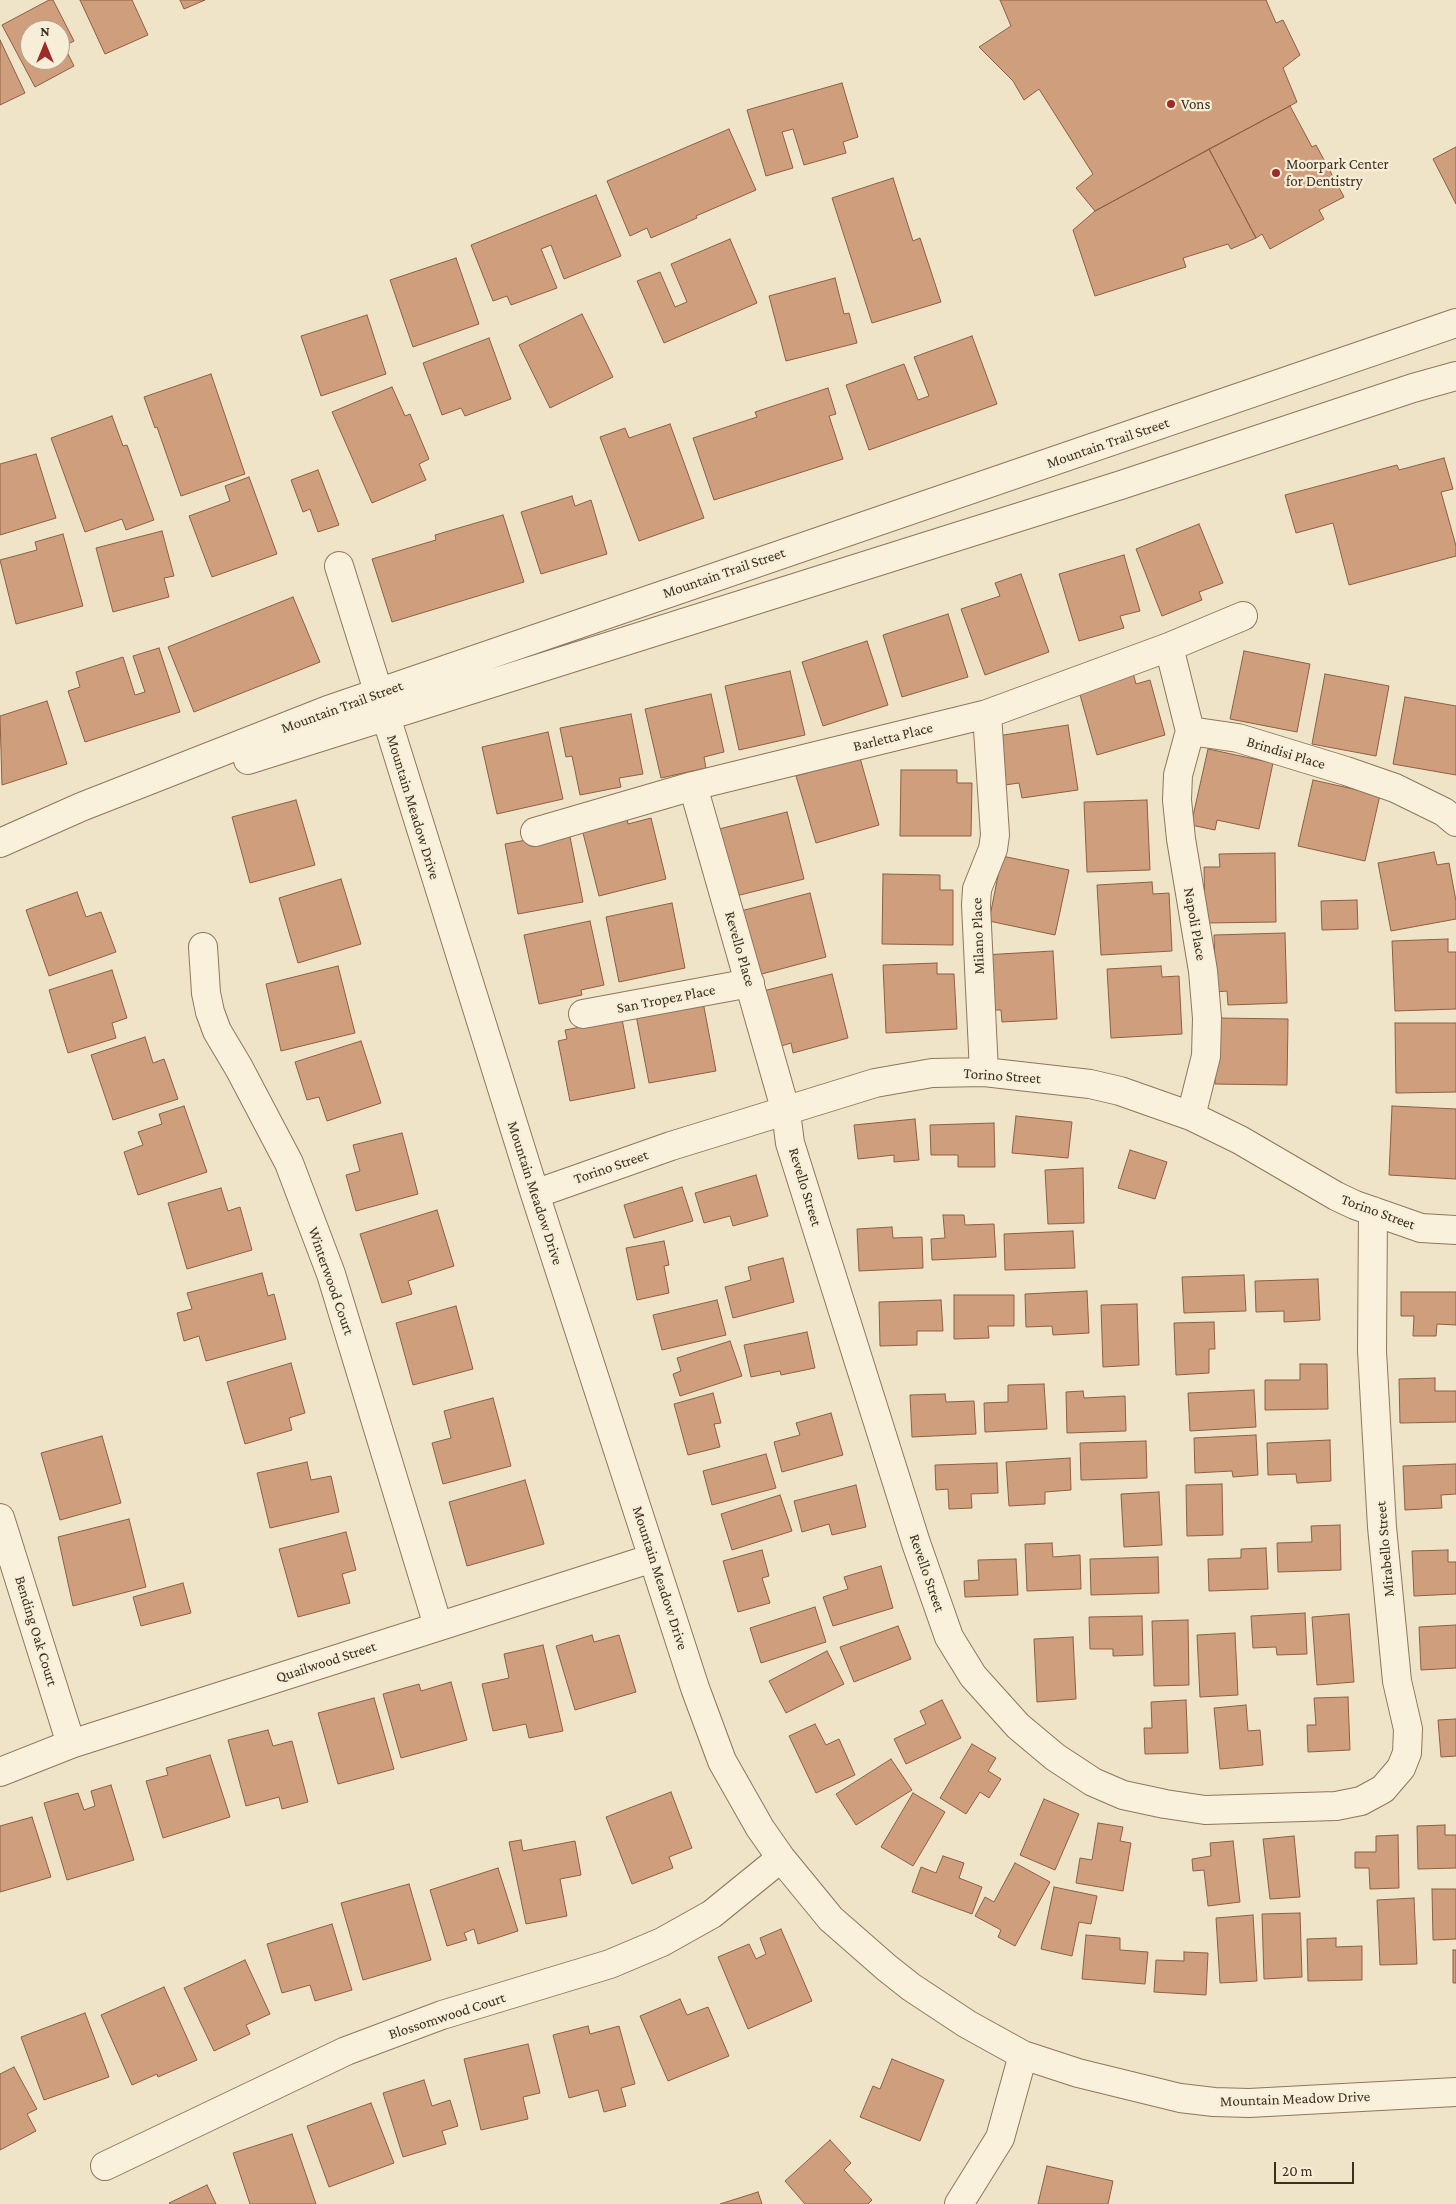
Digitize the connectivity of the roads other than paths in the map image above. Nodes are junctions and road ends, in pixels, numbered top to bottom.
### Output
1 (1456, 323) edge
2 (1456, 376) edge
3 (339, 566) dead end
4 (1243, 616) dead end
5 (1169, 648) junction
6 (381, 705) junction
7 (987, 714) junction
8 (1190, 731) junction
9 (693, 786) junction
10 (1456, 822) edge
11 (535, 832) dead end
12 (0, 843) edge
13 (0, 862) edge
14 (203, 947) dead end
15 (750, 983) junction
16 (583, 1014) dead end
17 (984, 1072) junction
18 (786, 1112) junction
19 (1191, 1116) junction
20 (535, 1194) junction
21 (1373, 1210) junction
22 (1456, 1230) edge
23 (0, 1518) edge
24 (653, 1558) junction
25 (438, 1626) junction
26 (71, 1744) junction
27 (0, 1772) edge
28 (1296, 1806) joint
29 (781, 1858) junction
30 (1023, 2055) junction
31 (1456, 2092) edge
32 (105, 2166) dead end
33 (959, 2204) edge

1 - 6 street, Mountain Trail Street
2 - 6 street, Mountain Trail Street
3 - 6 street, Mountain Meadow Drive
4 - 5 street, Barletta Place
5 - 7 street, Barletta Place
5 - 8 street
6 - 12 street, Mountain Trail Street
6 - 13 street, Mountain Trail Street
6 - 20 street, Mountain Meadow Drive
7 - 9 street, Barletta Place
7 - 17 street, Milano Place
8 - 10 street, Brindisi Place
8 - 19 street, Napoli Place
9 - 11 street, Barletta Place
9 - 15 street, Revello Place
14 - 25 street, Winterwood Court
15 - 16 street, San Tropez Place
15 - 18 street, Revello Place
17 - 18 street, Torino Street
17 - 19 street, Torino Street
18 - 20 street, Torino Street
18 - 28 street, Revello Street
19 - 21 street, Torino Street
20 - 24 street, Mountain Meadow Drive
21 - 22 street, Torino Street
21 - 28 street, Mirabello Street
23 - 26 street, Bending Oak Court
24 - 25 street, Quailwood Street
24 - 29 street, Mountain Meadow Drive
25 - 26 street, Quailwood Street
26 - 27 street, Quailwood Street
29 - 30 street, Mountain Meadow Drive
29 - 32 street, Blossomwood Court
30 - 31 street, Mountain Meadow Drive
30 - 33 street

